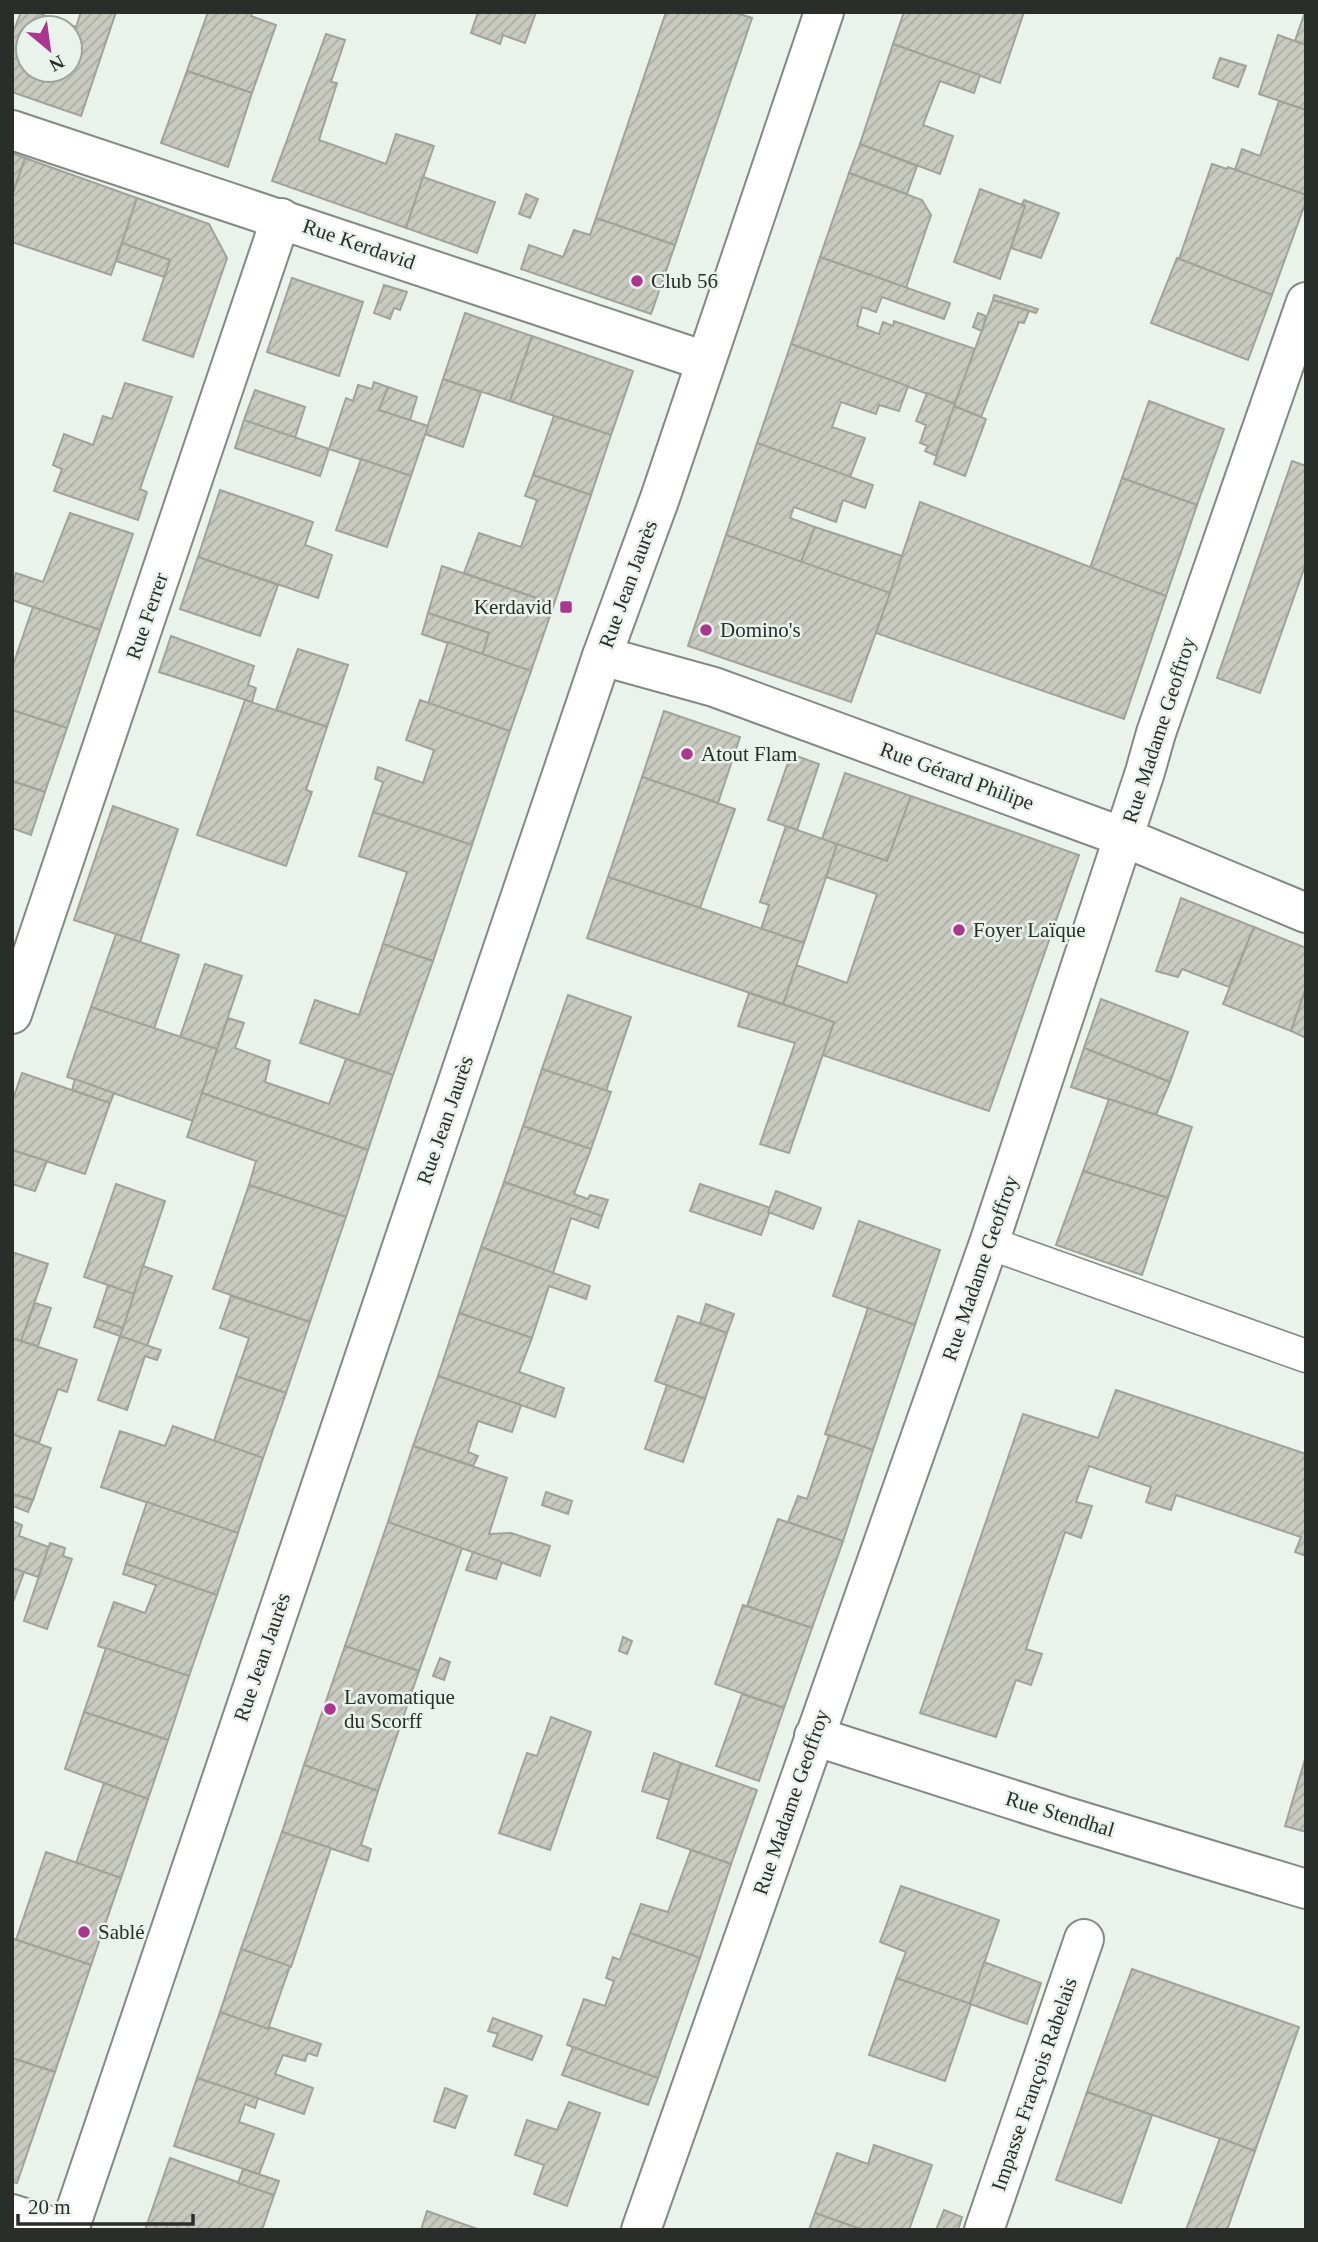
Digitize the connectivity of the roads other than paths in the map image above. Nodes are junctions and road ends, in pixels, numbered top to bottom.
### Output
1 (824, 12) edge
2 (12, 130) edge
3 (281, 218) junction
4 (1306, 302) edge
5 (705, 361) junction
6 (602, 656) junction
7 (1124, 837) junction
8 (1306, 913) edge
9 (12, 1014) edge
10 (989, 1243) junction
11 (1306, 1356) edge
12 (814, 1736) junction
13 (1306, 1889) edge
14 (1084, 1939) dead end
15 (12, 2214) edge
16 (62, 2230) edge
17 (69, 2230) edge
18 (641, 2230) edge
19 (984, 2230) edge

1 - 5 street, Rue Jean Jaurès
2 - 3 street, Rue Kerdavid
3 - 5 street, Rue Kerdavid
3 - 9 street, Rue Ferrer
4 - 7 street, Rue Madame Geoffroy
5 - 6 street, Rue Jean Jaurès
6 - 7 street, Rue Gérard Philipe
6 - 17 street, Rue Jean Jaurès
7 - 8 street, Rue Gérard Philipe
7 - 10 street, Rue Madame Geoffroy
10 - 11 lane
10 - 12 street, Rue Madame Geoffroy
12 - 13 street, Rue Stendhal
12 - 18 street, Rue Madame Geoffroy
14 - 19 street, Impasse François Rabelais
15 - 16 street

